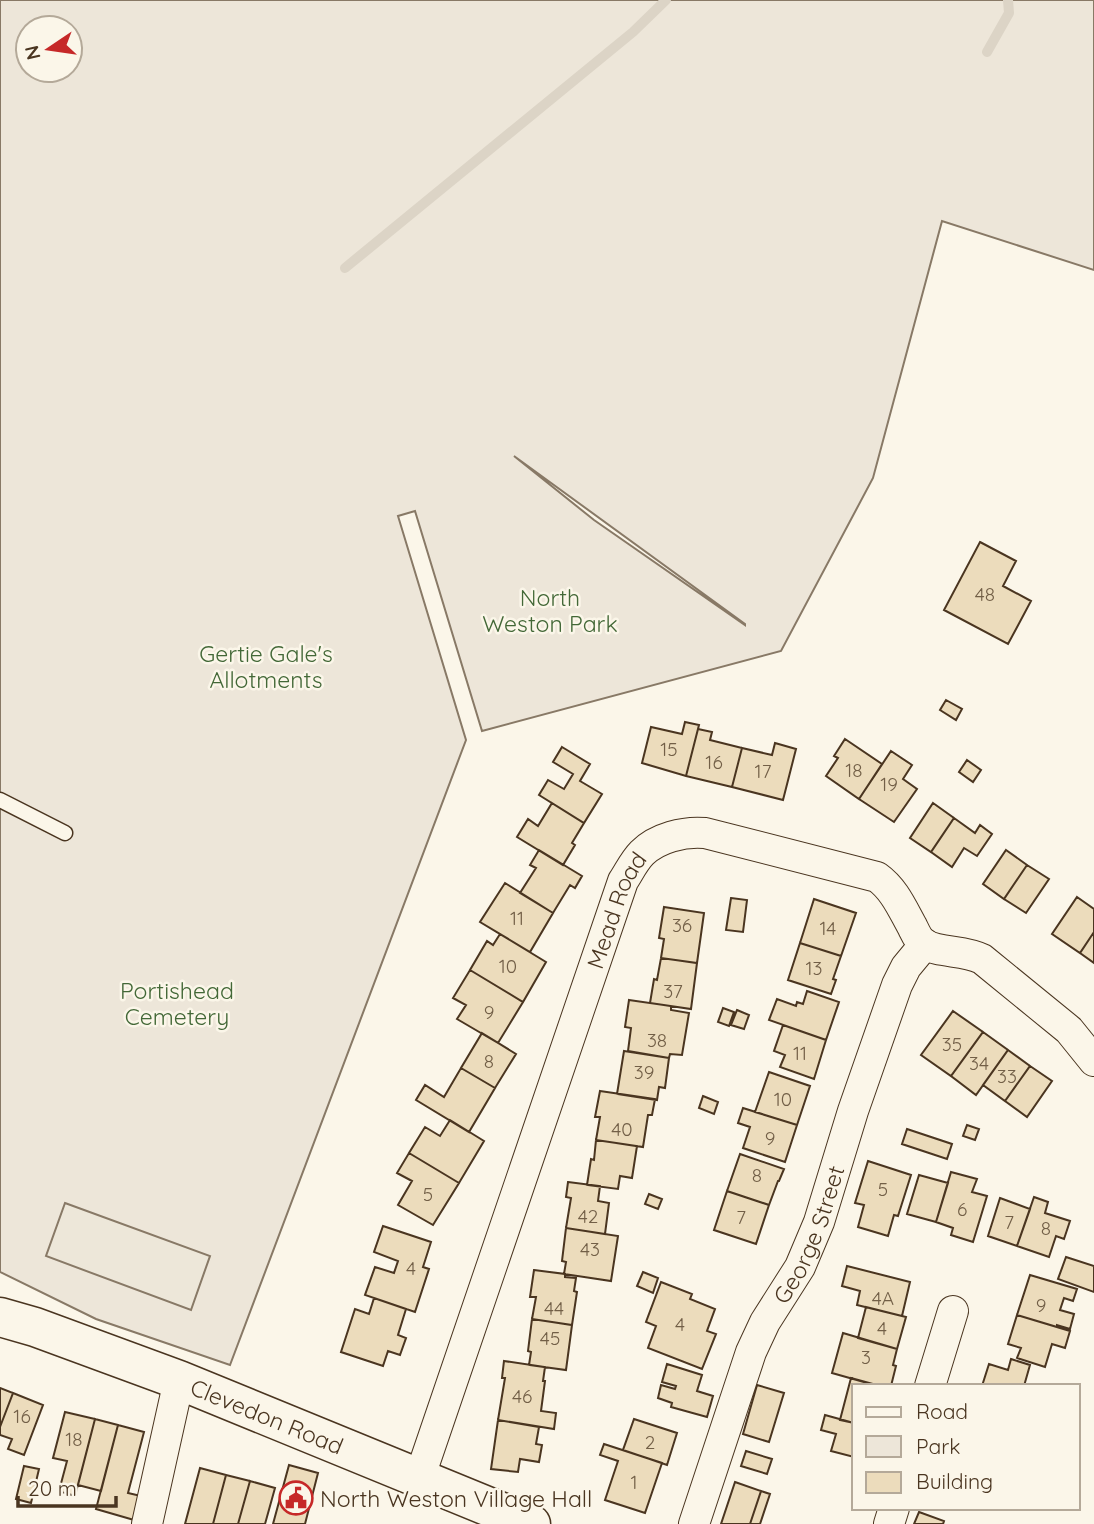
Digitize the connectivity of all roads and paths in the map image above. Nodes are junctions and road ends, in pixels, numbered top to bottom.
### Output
1 (0, 800) edge
2 (65, 833) dead end
3 (925, 944) junction
4 (1094, 1061) edge
5 (953, 1305) dead end
6 (0, 1317) edge
7 (179, 1380) junction
8 (931, 1384) edge
9 (419, 1479) junction
10 (147, 1524) edge
11 (531, 1524) edge
12 (694, 1524) edge

1 - 2 lane
3 - 4 street
3 - 9 street, Mead Road
3 - 12 street, George Street
5 - 8 street
6 - 7 main road, Clevedon Road
7 - 9 main road, Clevedon Road
7 - 10 street
9 - 11 main road, Clevedon Road

